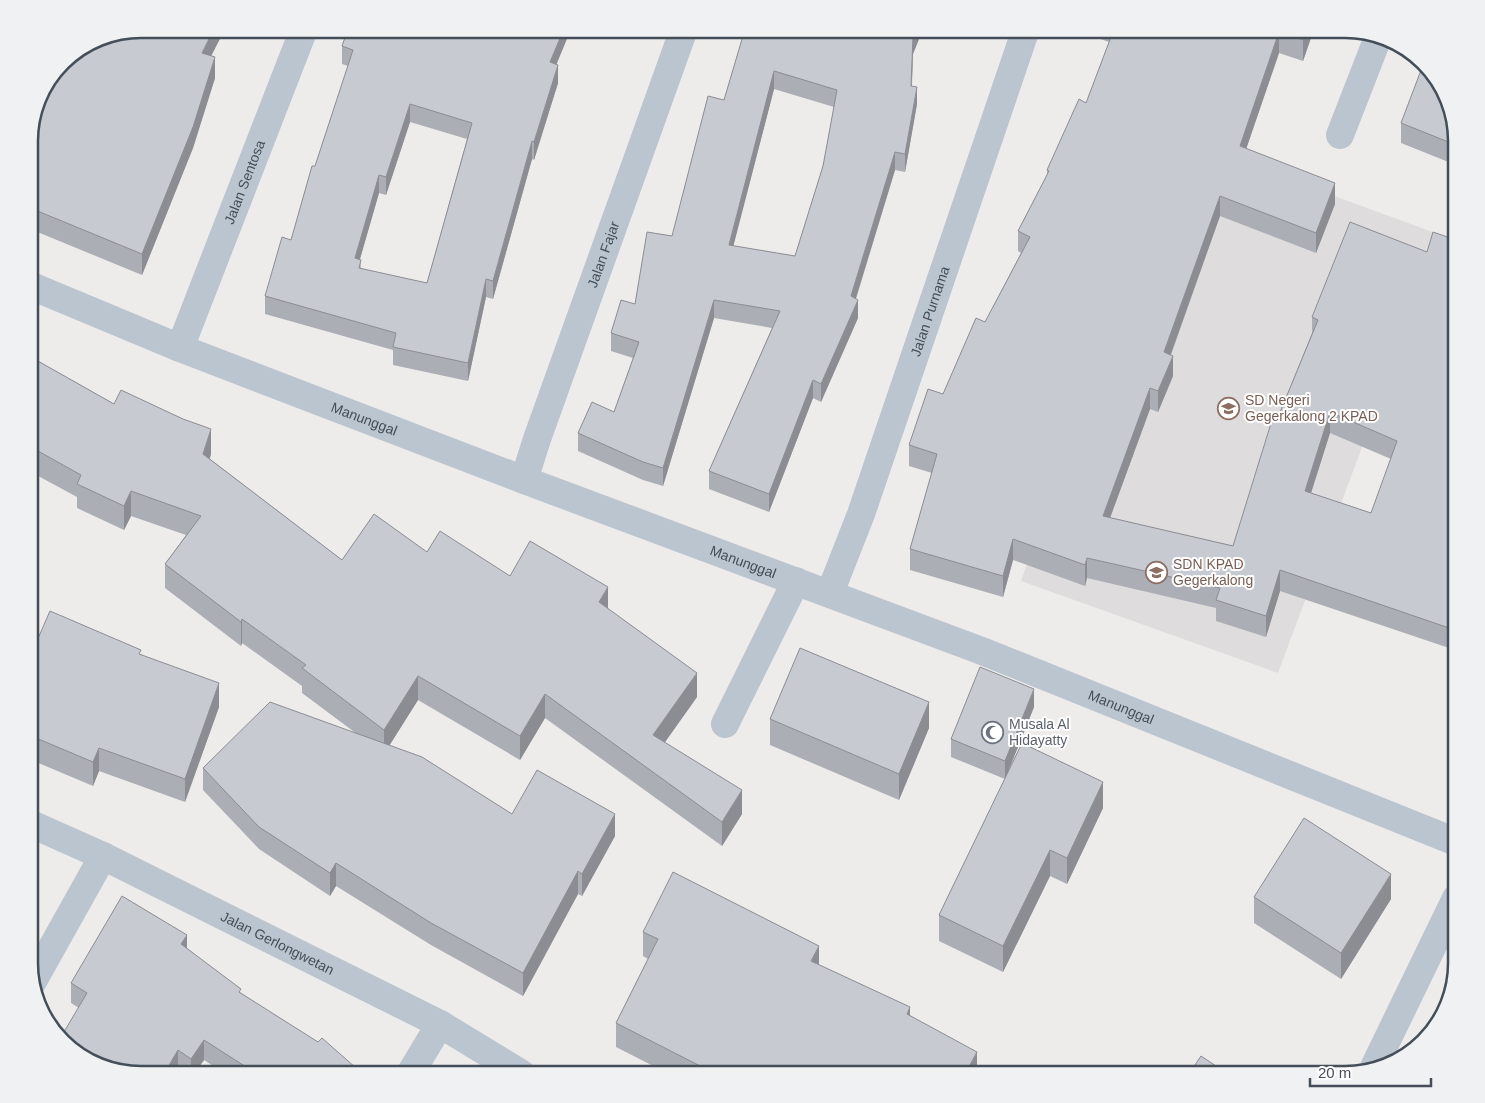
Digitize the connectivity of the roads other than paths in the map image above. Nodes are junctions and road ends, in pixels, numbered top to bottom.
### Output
1 (301, 37) edge
2 (681, 37) edge
3 (1023, 37) edge
4 (1376, 42) edge
5 (1340, 135) dead end
6 (38, 288) edge
7 (182, 342) junction
8 (524, 480) junction
9 (796, 581) junction
10 (830, 593) junction
11 (724, 724) dead end
12 (38, 827) edge
13 (1448, 839) edge
14 (103, 856) junction
15 (1448, 914) edge
16 (38, 972) edge
17 (440, 1024) junction
18 (1377, 1060) edge
19 (415, 1066) edge
20 (509, 1066) edge

1 - 7 street, Jalan Sentosa
2 - 8 street, Jalan Fajar
3 - 10 street, Jalan Purnama
4 - 5 street
6 - 7 street, Manunggal
7 - 8 street, Manunggal
8 - 9 street, Manunggal
9 - 10 street, Manunggal
9 - 11 street
10 - 13 street, Manunggal
12 - 14 street, Jalan Gerlongwetan
14 - 16 street
14 - 17 street, Jalan Gerlongwetan
15 - 18 street
17 - 19 street
17 - 20 street, Jalan Gerlongwetan

